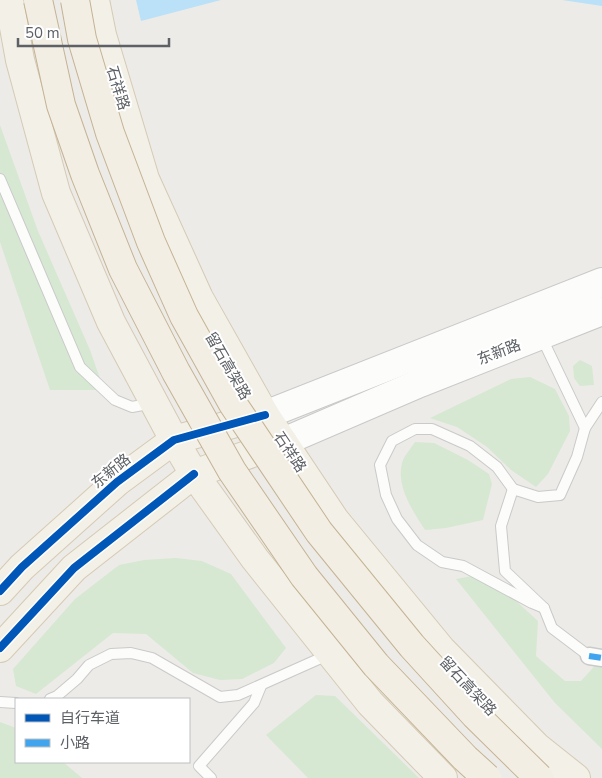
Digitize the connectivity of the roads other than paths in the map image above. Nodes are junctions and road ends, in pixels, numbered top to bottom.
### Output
1 (9, 0) edge
2 (38, 0) edge
3 (75, 0) edge
4 (95, 0) edge
5 (0, 179) edge
6 (602, 282) edge
7 (602, 311) edge
8 (541, 335) junction
9 (602, 402) edge
10 (154, 403) junction
11 (265, 415) junction
12 (585, 428) junction
13 (174, 440) junction
14 (283, 442) junction
15 (194, 474) junction
16 (514, 489) junction
17 (0, 591) edge
18 (544, 608) junction
19 (0, 648) edge
20 (331, 654) junction
21 (595, 657) edge
22 (261, 686) junction
23 (52, 698) edge
24 (0, 702) edge
25 (15, 703) edge
26 (211, 778) edge
27 (442, 778) edge
28 (487, 778) edge
29 (539, 778) edge
30 (576, 778) edge

1 - 10 main road
2 - 28 highway, bridge
3 - 29 highway, 留石高架路, bridge
4 - 11 main road, 石祥路
5 - 10 lane
6 - 11 main road, 东新路
7 - 8 main road, 东新路
8 - 12 lane
8 - 14 main road, 东新路
9 - 12 lane
10 - 13 main road
11 - 13 main road, 东新路
11 - 14 main road, 石祥路
12 - 16 lane
13 - 15 main road
13 - 17 main road, 东新路
14 - 15 main road, 东新路
14 - 30 main road, 石祥路
15 - 19 main road, 东新路
15 - 20 main road
16 - 18 lane
16 - 18 lane
18 - 21 lane
20 - 22 lane
20 - 27 main road
22 - 23 lane
22 - 26 lane
24 - 25 lane

